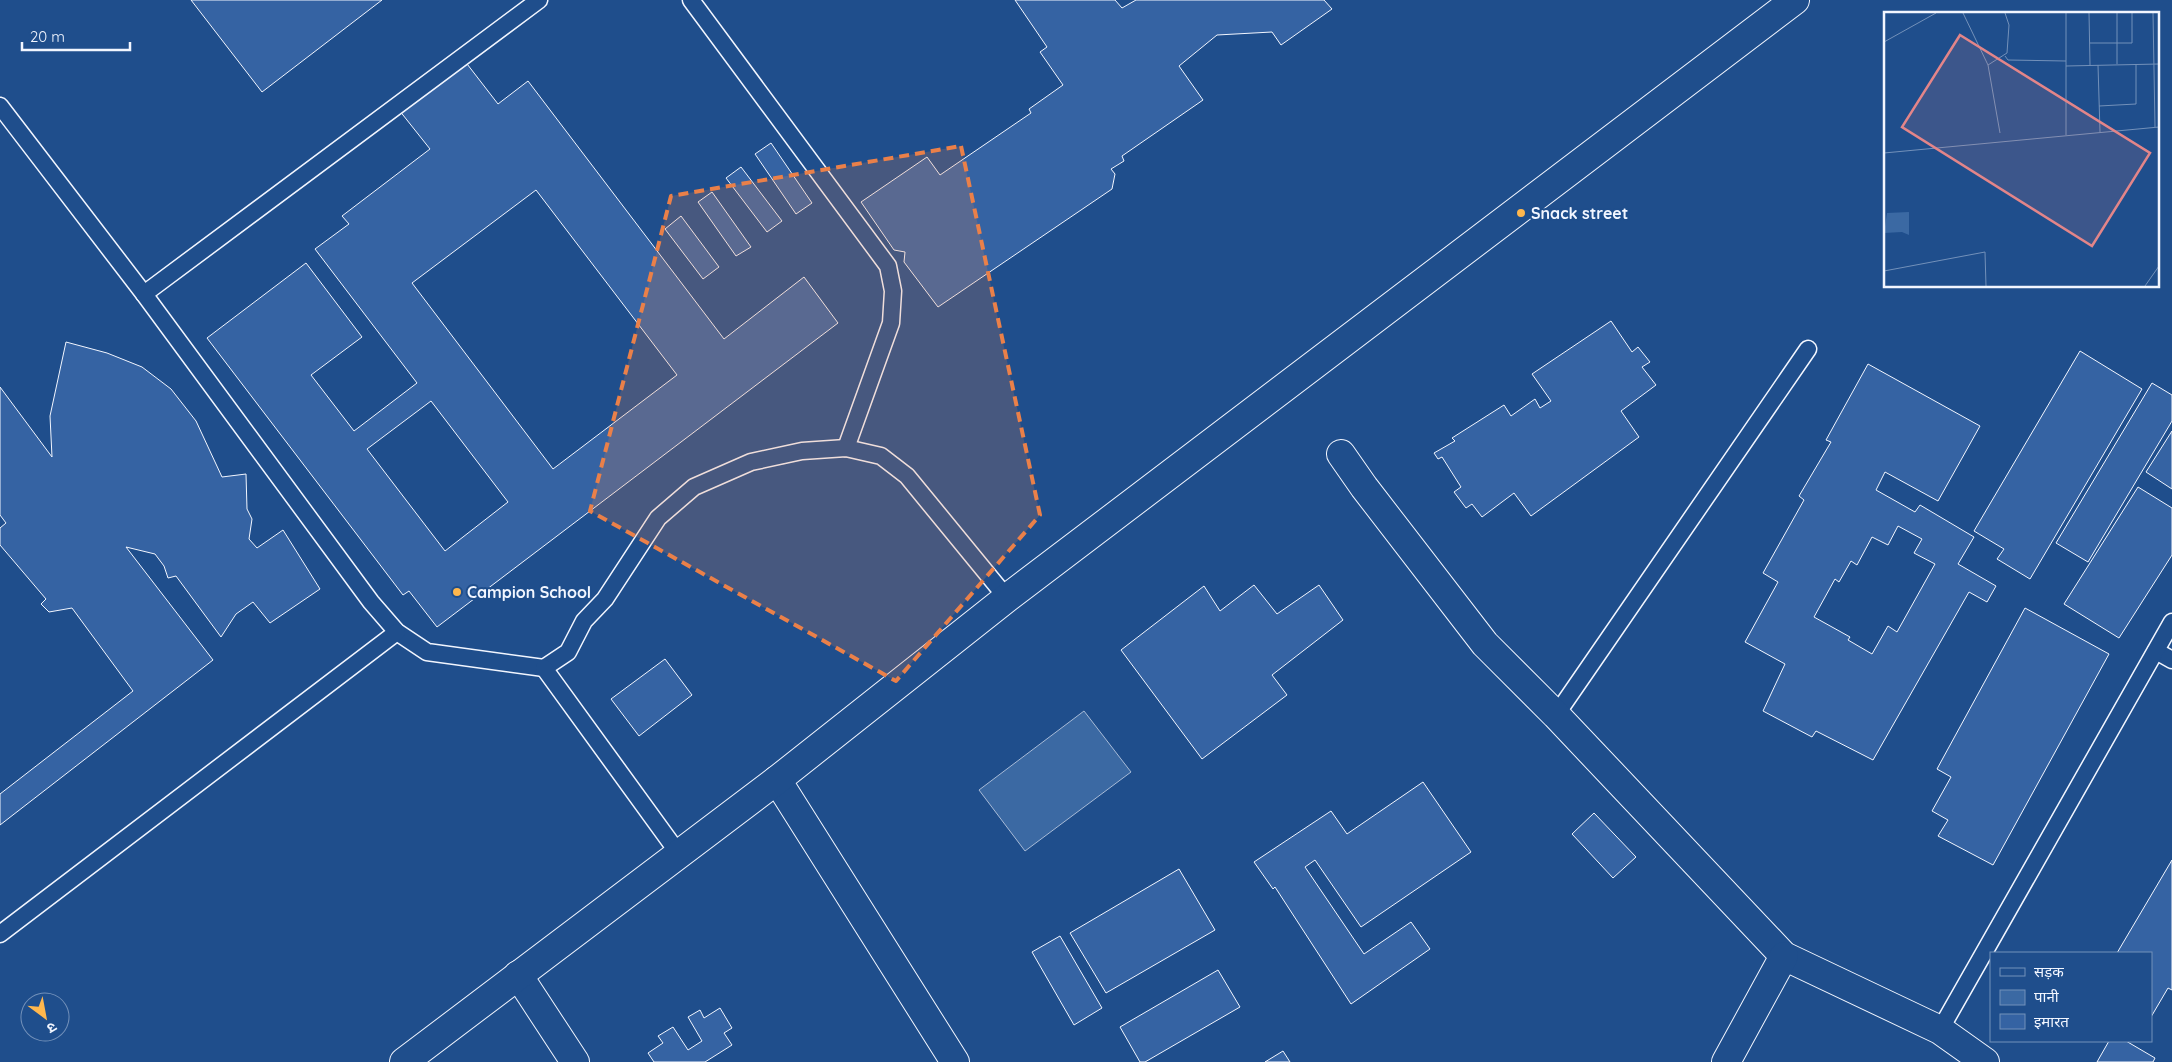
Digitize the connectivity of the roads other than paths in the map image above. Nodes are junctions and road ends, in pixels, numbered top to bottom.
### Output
1 (539, 0) edge
2 (692, 0) edge
3 (1795, 0) edge
4 (0, 106) edge
5 (144, 294) junction
6 (1808, 350) dead end
7 (846, 448) junction
8 (1341, 454) dead end
9 (1007, 598) junction
10 (2172, 622) edge
11 (397, 632) junction
12 (2156, 650) junction
13 (2172, 660) edge
14 (544, 668) junction
15 (1556, 715) junction
16 (777, 780) junction
17 (680, 854) junction
18 (0, 934) edge
19 (1784, 956) junction
20 (518, 975) junction
21 (1940, 1030) junction
22 (404, 1062) edge
23 (575, 1062) edge
24 (955, 1062) edge
25 (1726, 1062) edge
26 (1984, 1062) edge

1 - 5 lane
2 - 7 lane
3 - 9 street
4 - 5 lane
5 - 11 lane
6 - 15 lane
7 - 9 lane
7 - 14 lane
8 - 15 street
9 - 16 street
10 - 12 lane
11 - 14 lane
11 - 18 lane
12 - 13 lane
12 - 21 lane
14 - 17 lane
15 - 19 street
16 - 17 street
16 - 24 street
17 - 20 street
19 - 21 street
19 - 25 street
20 - 22 street
20 - 23 street
21 - 26 street

